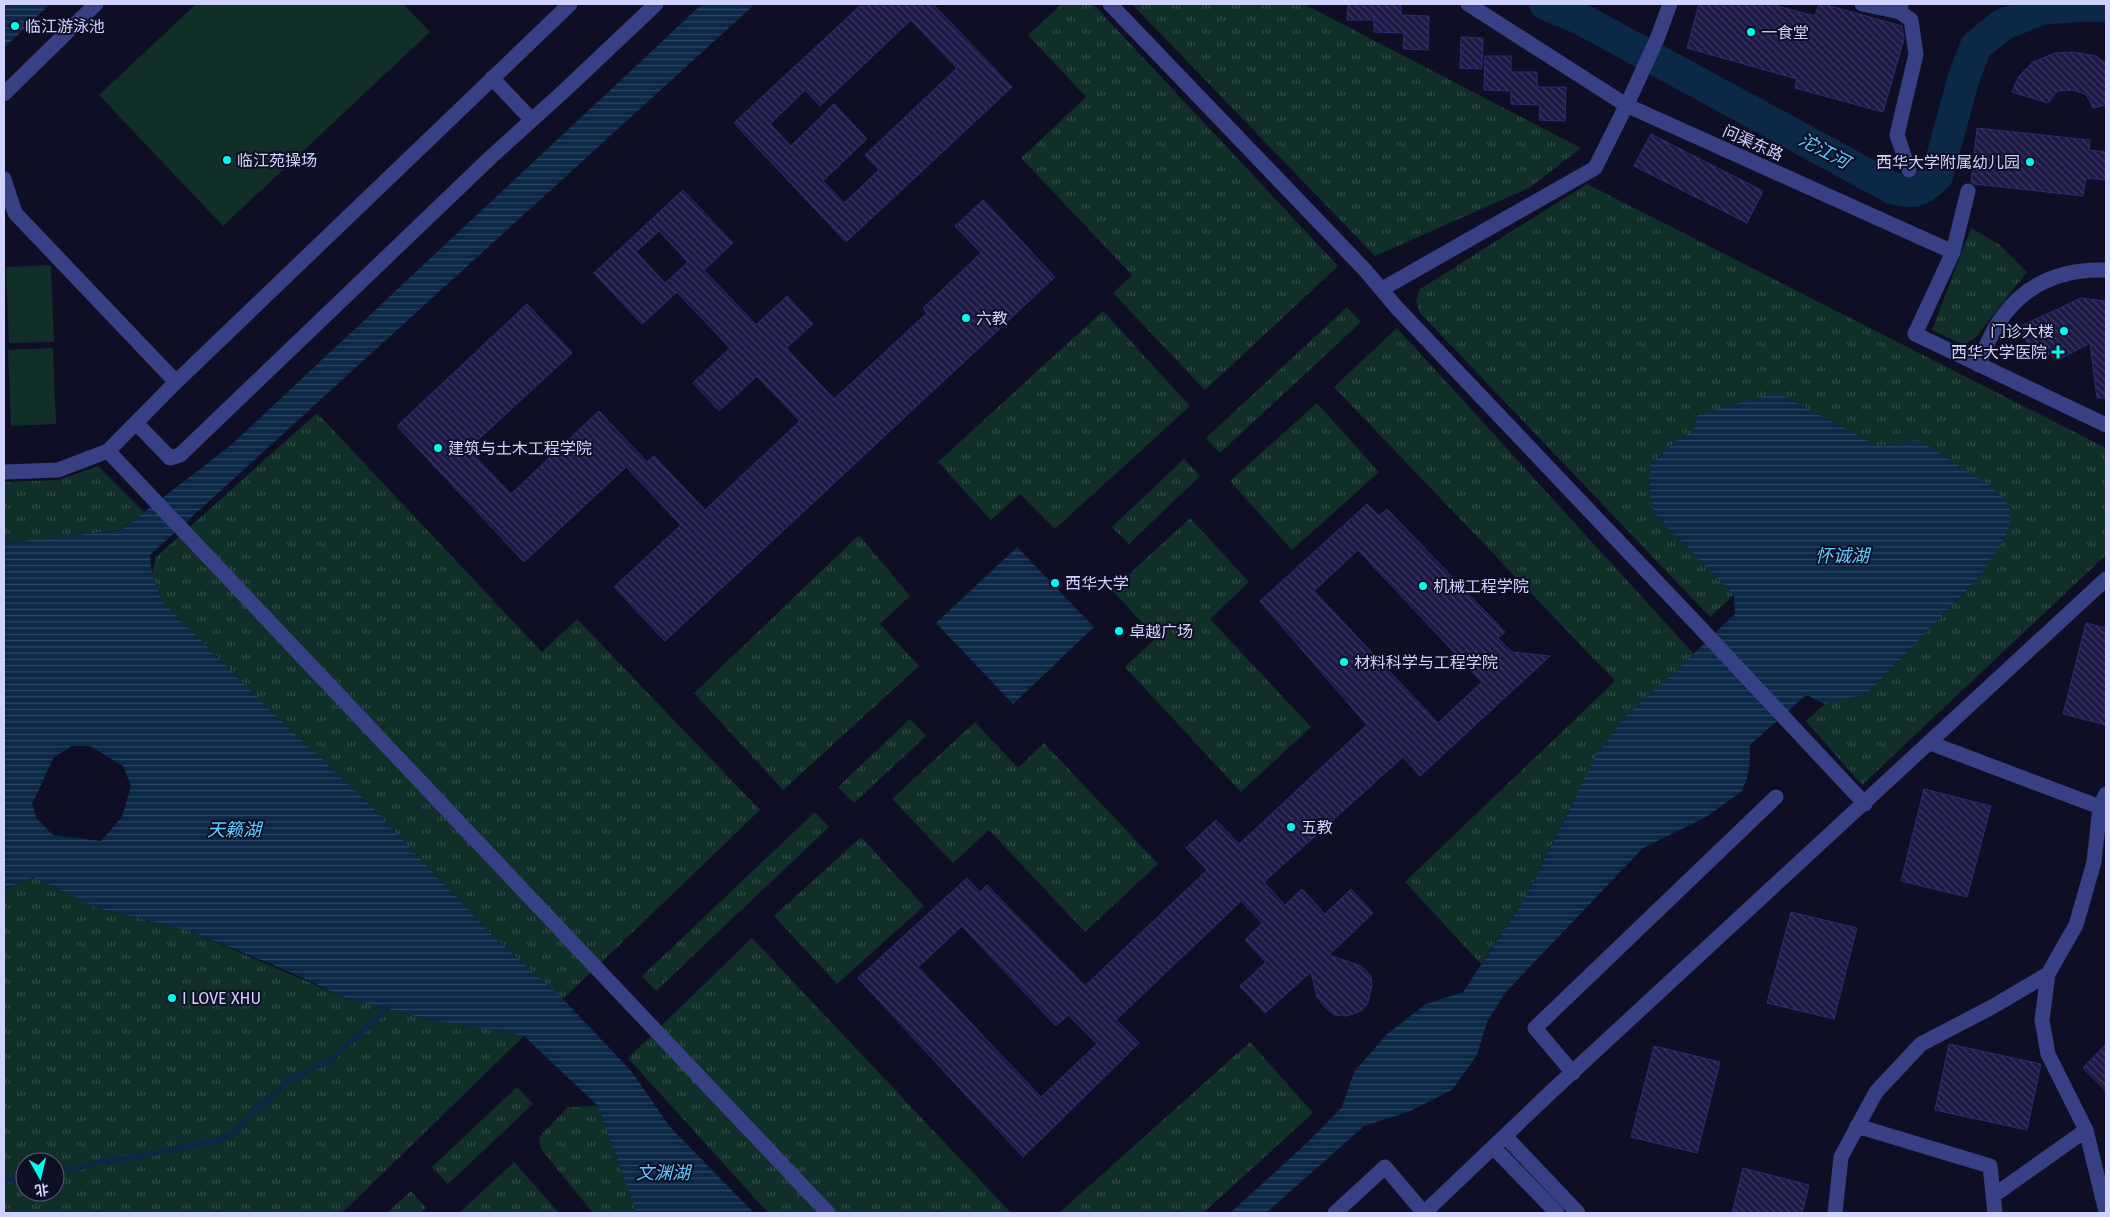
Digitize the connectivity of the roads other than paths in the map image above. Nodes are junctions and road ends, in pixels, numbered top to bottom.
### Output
1 (96, 4) edge
2 (570, 4) edge
3 (656, 4) edge
4 (1110, 4) edge
5 (1468, 4) edge
6 (1670, 4) edge
7 (1862, 4) edge
8 (1900, 8) edge
9 (492, 78) junction
10 (4, 94) edge
11 (1628, 102) junction
12 (532, 120) junction
13 (1908, 170) dead end
14 (4, 179) edge
15 (1968, 191) dead end
16 (1953, 252) junction
17 (2106, 270) edge
18 (1382, 290) junction
19 (1979, 365) junction
20 (176, 382) junction
21 (136, 423) junction
22 (2106, 424) edge
23 (108, 451) junction
24 (4, 472) edge
25 (2106, 579) edge
26 (1930, 743) junction
27 (1776, 797) dead end
28 (2103, 800) edge
29 (1864, 804) junction
30 (2048, 974) junction
31 (1573, 1073) junction
32 (1857, 1126) junction
33 (2086, 1130) junction
34 (1506, 1137) junction
35 (1494, 1148) junction
36 (1993, 1196) junction
37 (2106, 1212) edge
38 (828, 1213) edge
39 (1335, 1213) edge
40 (1424, 1213) edge
41 (1557, 1213) edge
42 (1578, 1213) edge
43 (1835, 1213) edge
44 (1994, 1213) edge

1 - 10 street
2 - 9 street
3 - 12 street
4 - 18 street
5 - 11 street, 问渠东路
6 - 11 street
7 - 8 street
8 - 13 street
9 - 12 street
9 - 20 street
11 - 16 street, 问渠东路
11 - 18 street
12 - 21 street
14 - 20 street
15 - 16 street
16 - 19 street
17 - 19 street
18 - 29 street
19 - 22 street
20 - 21 street
21 - 23 street
23 - 24 street
23 - 38 street
25 - 26 street
26 - 28 street
26 - 29 street
27 - 31 street
28 - 30 street
29 - 31 street
30 - 32 street
30 - 33 street
31 - 34 street
32 - 36 street
32 - 43 street
33 - 36 street
33 - 37 street
34 - 35 street
34 - 42 street
35 - 40 street
35 - 41 street
36 - 44 street
39 - 40 street

